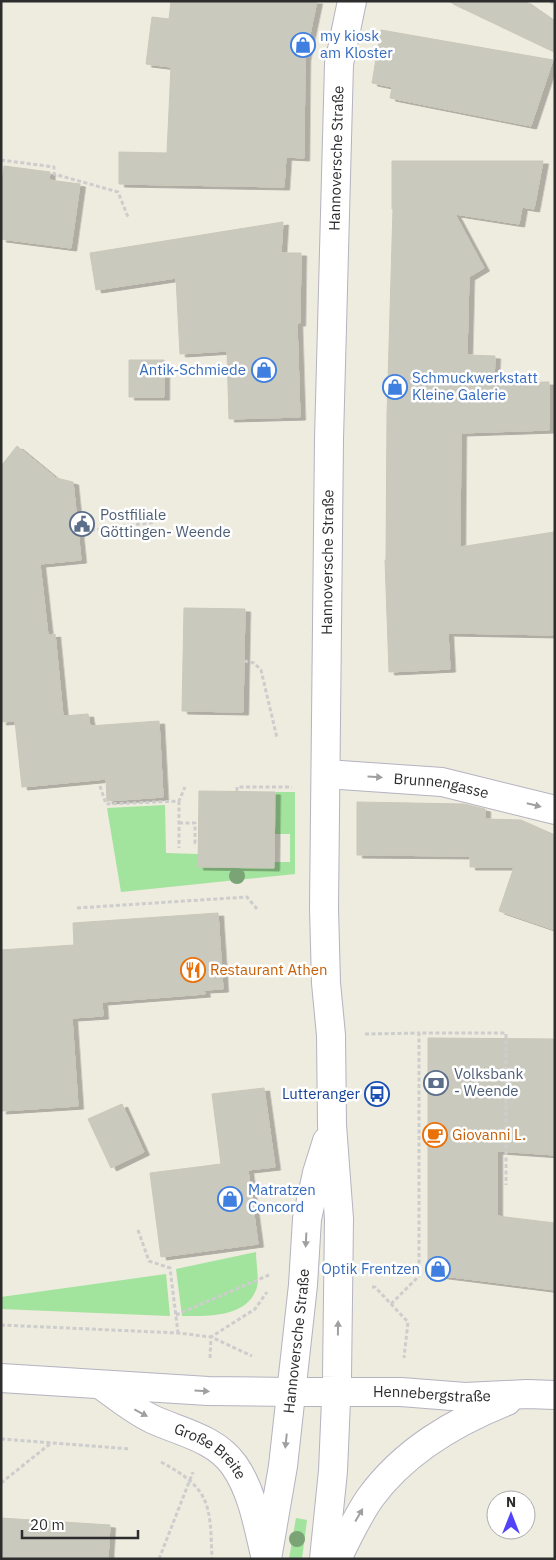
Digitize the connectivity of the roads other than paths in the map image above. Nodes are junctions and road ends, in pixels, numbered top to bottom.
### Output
1 (352, 1) edge
2 (326, 781) junction
3 (555, 810) edge
4 (332, 1125) junction
5 (1, 1378) edge
6 (292, 1384) junction
7 (101, 1385) junction
8 (337, 1385) junction
9 (527, 1394) junction
10 (555, 1395) edge
11 (266, 1559) edge
12 (324, 1559) edge
13 (337, 1559) edge

1 - 2 street, Hannoversche Straße
2 -> 3 street, Brunnengasse
2 - 4 street, Hannoversche Straße
4 -> 6 street, Hannoversche Straße
8 -> 4 street, Hannoversche Straße
5 - 7 street
6 - 7 street
6 - 8 street
6 -> 11 street, Hannoversche Straße
7 -> 11 street, Große Breite
8 - 9 street, Hennebergstraße
8 - 12 street, Hannoversche Straße
9 - 10 street, Hennebergstraße
13 -> 9 street

